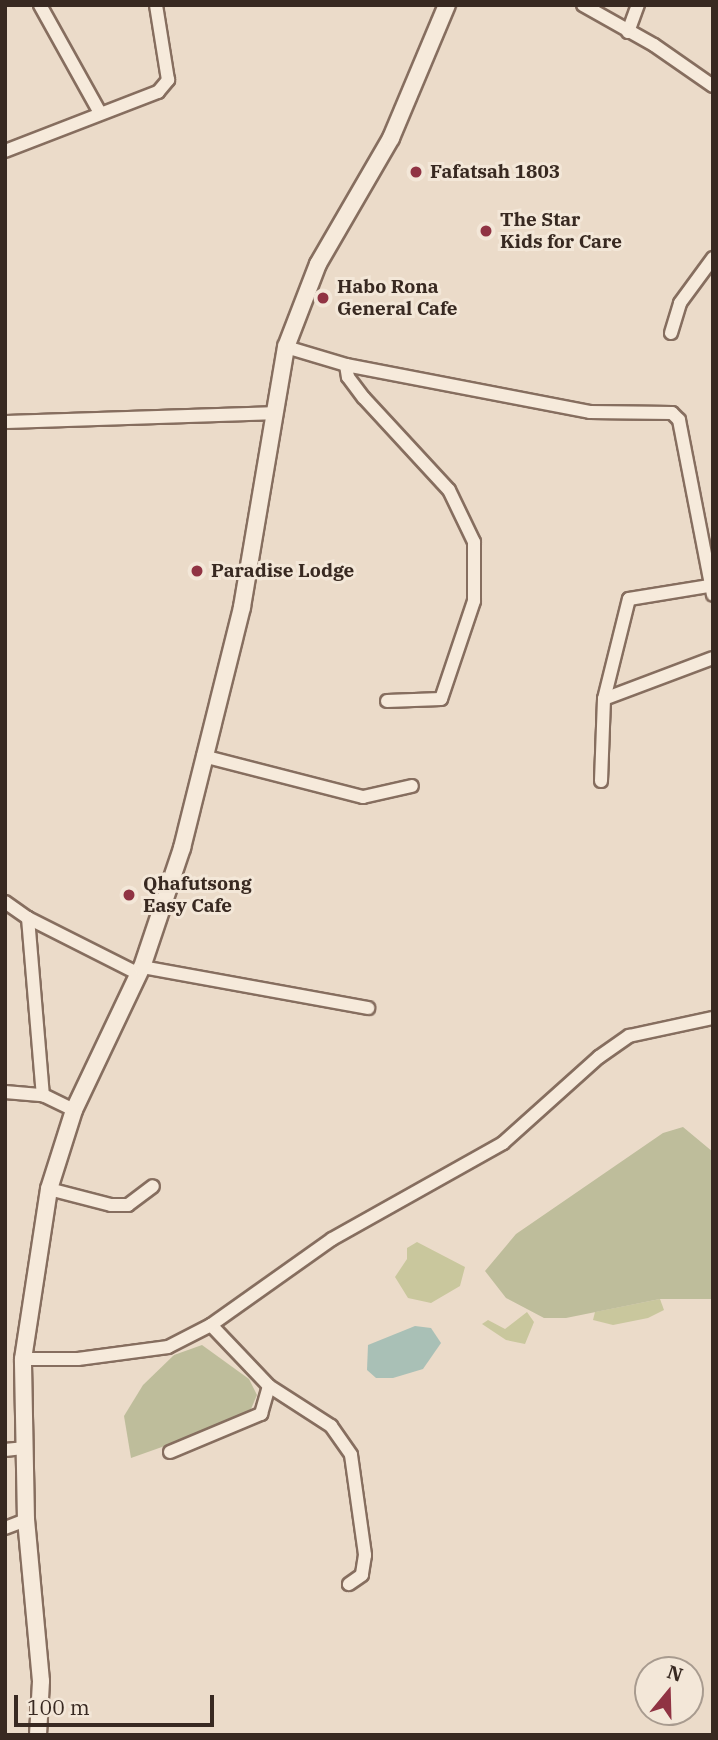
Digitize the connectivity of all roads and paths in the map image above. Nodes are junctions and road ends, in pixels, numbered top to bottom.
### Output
1 (40, 5) edge
2 (156, 5) edge
3 (447, 5) edge
4 (583, 5) edge
5 (638, 5) edge
6 (628, 32) junction
7 (713, 86) edge
8 (99, 111) junction
9 (5, 151) edge
10 (713, 258) edge
11 (671, 333) dead end
12 (286, 347) junction
13 (346, 365) junction
14 (273, 413) junction
15 (5, 422) edge
16 (711, 591) edge
17 (713, 658) edge
18 (604, 699) junction
19 (387, 701) dead end
20 (203, 756) junction
21 (601, 781) dead end
22 (412, 786) dead end
23 (5, 902) edge
24 (28, 918) junction
25 (141, 971) junction
26 (368, 1008) dead end
27 (713, 1018) edge
28 (5, 1092) edge
29 (43, 1095) junction
30 (74, 1110) junction
31 (153, 1186) dead end
32 (49, 1189) junction
33 (211, 1325) junction
34 (23, 1359) junction
35 (270, 1386) junction
36 (23, 1448) junction
37 (5, 1450) edge
38 (170, 1452) dead end
39 (26, 1520) junction
40 (5, 1528) edge
41 (349, 1584) dead end
42 (38, 1735) edge

1 - 8 street
2 - 8 street
3 - 12 main road
4 - 6 street
5 - 6 street
6 - 7 street
8 - 9 street
10 - 11 street
12 - 13 street
12 - 14 main road
13 - 16 street
13 - 19 street
14 - 15 street
14 - 20 main road
16 - 18 street
17 - 18 street
18 - 21 street
20 - 22 street
20 - 25 main road
23 - 24 street
24 - 25 street
24 - 29 street
25 - 26 street
25 - 30 main road
27 - 33 street
28 - 29 street
29 - 30 street
30 - 32 main road
31 - 32 street
32 - 34 main road
33 - 34 street
33 - 35 street
34 - 36 main road
35 - 38 street
35 - 41 street
36 - 37 street
36 - 39 main road
39 - 40 street
39 - 42 main road

